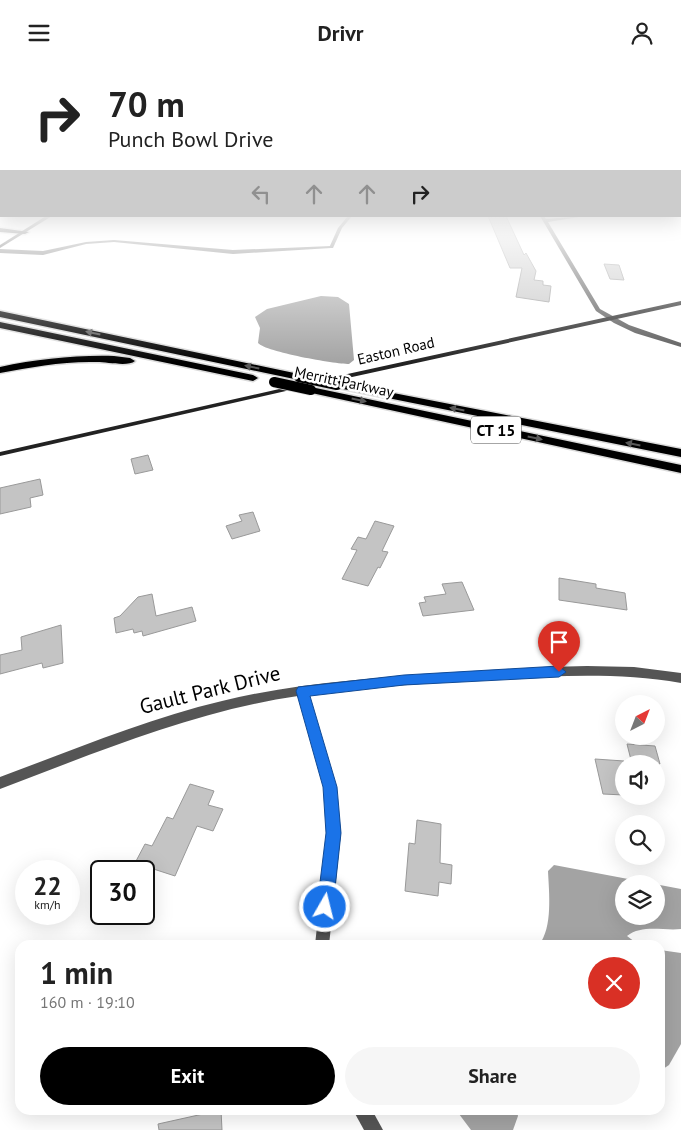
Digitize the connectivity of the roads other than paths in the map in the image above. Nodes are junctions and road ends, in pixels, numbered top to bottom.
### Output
1 (570, 264) edge
2 (681, 303) edge
3 (0, 314) edge
4 (611, 318) junction
5 (0, 325) edge
6 (681, 345) edge
7 (0, 371) edge
8 (274, 383) junction
9 (681, 453) edge
10 (0, 454) edge
11 (681, 469) edge
12 (681, 678) edge
13 (302, 691) junction
14 (0, 783) edge
15 (323, 940) edge
16 (365, 1115) edge
17 (374, 1130) edge

1 - 4 street
2 - 4 main road, Easton Road
9 -> 3 highway, Merritt Parkway / CT 15, bridge
4 - 6 street
4 - 10 main road, Easton Road
5 - 8 highway, Merritt Parkway / CT 15
7 - 8 highway
8 -> 11 highway, Merritt Parkway / CT 15, bridge
12 - 13 street
13 - 14 street, Gault Park Drive
13 - 15 street, Gault Park Drive
16 - 17 street

